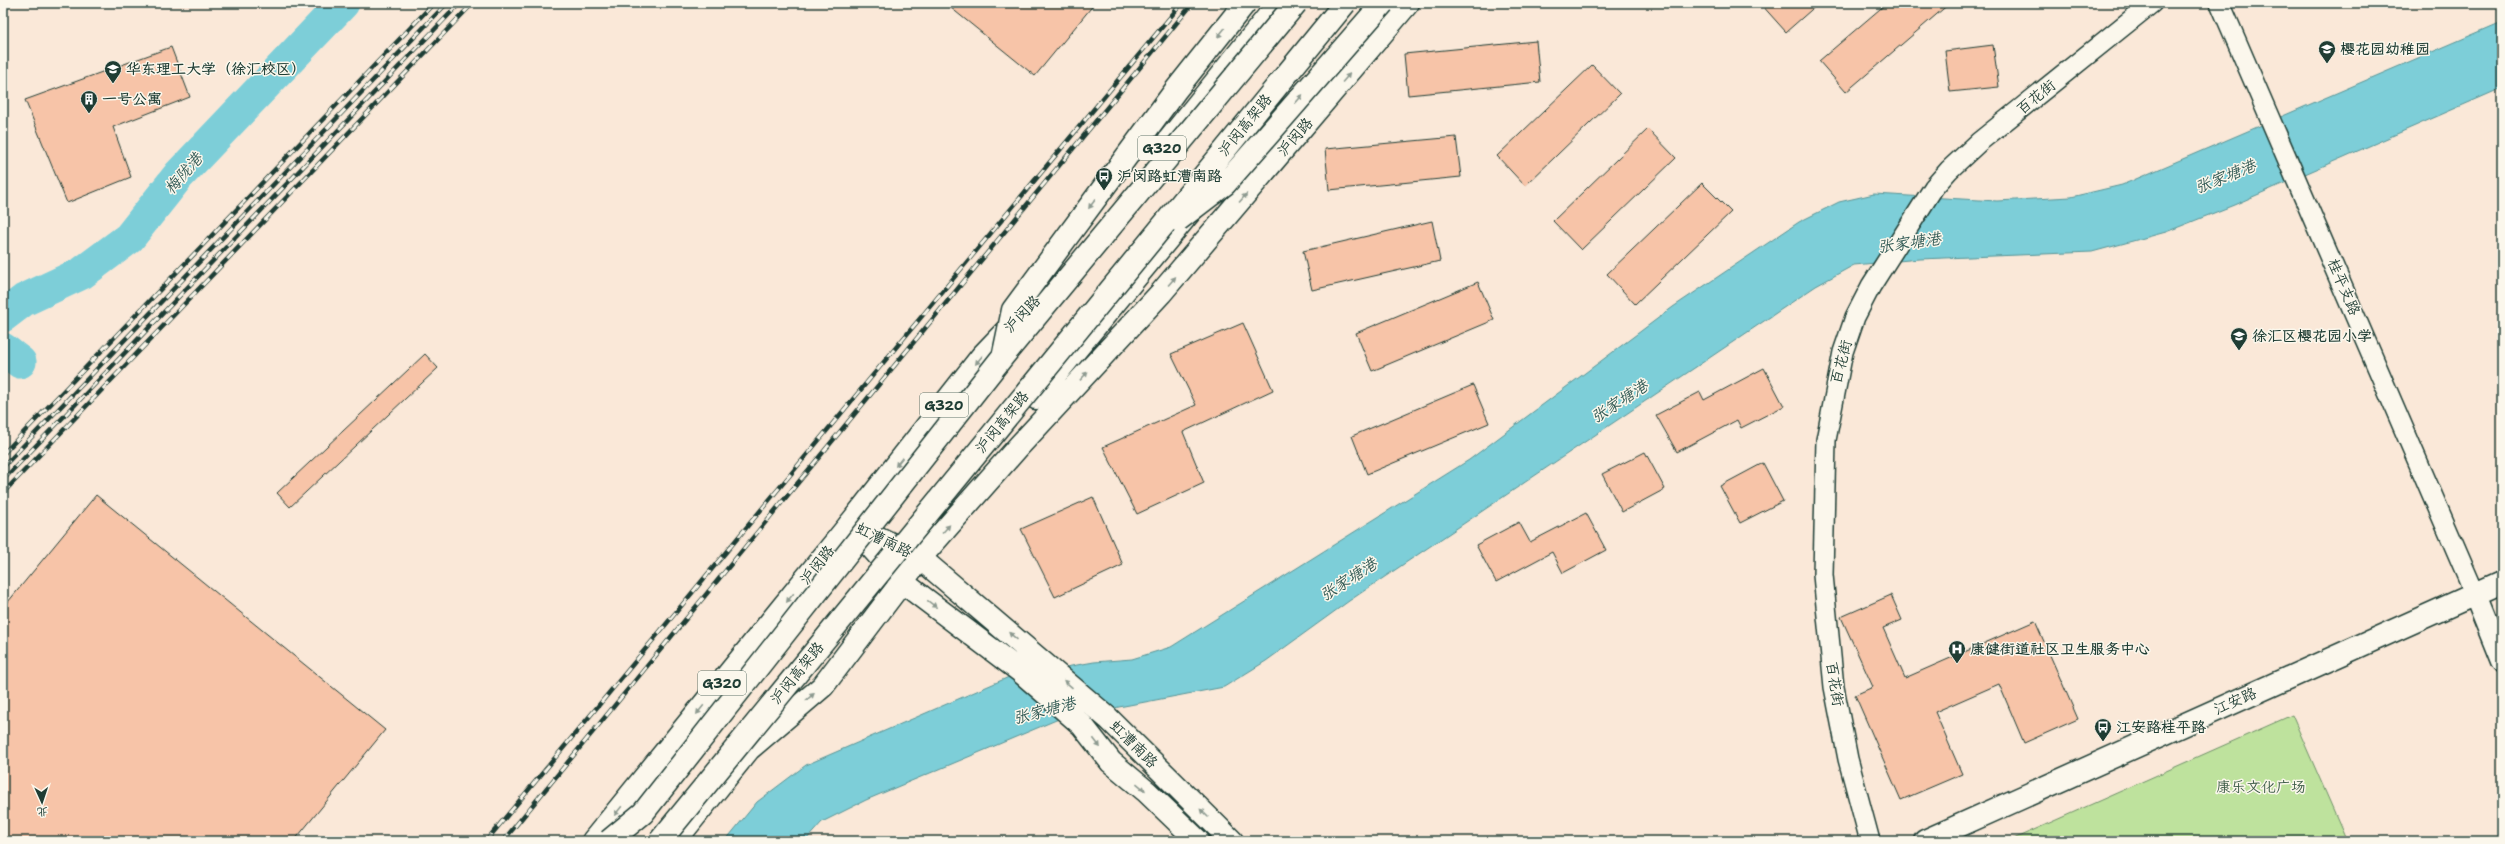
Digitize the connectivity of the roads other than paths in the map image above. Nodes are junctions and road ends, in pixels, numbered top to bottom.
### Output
1 (1246, 3) edge
2 (1279, 3) edge
3 (1296, 3) edge
4 (1345, 3) edge
5 (1357, 3) edge
6 (1383, 3) edge
7 (1408, 3) edge
8 (2152, 3) edge
9 (2220, 3) edge
10 (1217, 228) junction
11 (1150, 242) junction
12 (1135, 281) junction
13 (1044, 291) junction
14 (1089, 336) junction
15 (1004, 355) junction
16 (1019, 446) junction
17 (850, 524) junction
18 (871, 540) junction
19 (914, 554) junction
20 (896, 576) junction
21 (2502, 582) edge
22 (2476, 594) junction
23 (2502, 661) edge
24 (593, 841) edge
25 (609, 841) edge
26 (612, 841) edge
27 (660, 841) edge
28 (675, 841) edge
29 (1198, 841) edge
30 (1232, 841) edge
31 (1870, 841) edge
32 (1925, 841) edge

1 -> 15 main road, bridge
2 - 13 main road, 沪闵路 / G320
3 - 15 main road, bridge
4 - 11 main road, 沪闵高架路, bridge
5 - 12 main road, 沪闵路
11 -> 6 main road, bridge
10 -> 7 main road, 沪闵路
8 - 31 street, 百花街
9 - 22 street, 桂平支路
10 - 12 main road
16 -> 10 main road, 沪闵路
11 - 27 main road, 沪闵高架路, bridge
12 - 14 main road, 沪闵路
13 -> 17 main road, 沪闵路 / G320
13 - 18 main road, 沪闵路
14 - 16 main road, 沪闵路
14 - 19 main road, 沪闵路
15 - 25 main road, bridge
19 -> 16 main road, 沪闵路
17 - 18 main road, 虹漕南路
17 -> 24 main road, 沪闵路 / G320
18 - 19 main road, 虹漕南路
18 - 20 main road, 虹漕南路
18 - 26 main road, 沪闵路
19 - 20 main road, 沪闵路
30 -> 19 main road, 虹漕南路
28 -> 20 main road, 沪闵路
20 -> 29 main road, 虹漕南路
21 - 22 main road, 江安路
22 - 23 main road
22 - 32 main road, 江安路

